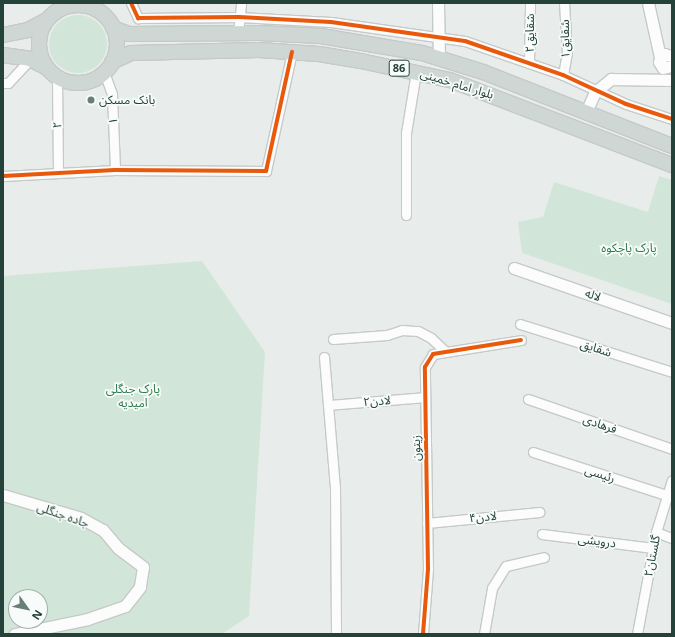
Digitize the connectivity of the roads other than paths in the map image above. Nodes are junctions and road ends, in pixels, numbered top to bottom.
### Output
1 (110, 3) edge
2 (131, 3) edge
3 (240, 3) edge
4 (438, 3) edge
5 (530, 3) edge
6 (564, 3) edge
7 (648, 3) edge
8 (67, 5) edge
9 (239, 17) junction
10 (47, 20) junction
11 (111, 23) junction
12 (238, 33) junction
13 (7, 34) edge
14 (154, 34) junction
15 (439, 37) junction
16 (154, 52) junction
17 (292, 52) junction
18 (7, 56) edge
19 (439, 58) junction
20 (30, 59) junction
21 (669, 61) edge
22 (529, 63) junction
23 (108, 67) junction
24 (52, 72) junction
25 (416, 72) junction
26 (563, 75) junction
27 (645, 79) junction
28 (672, 80) edge
29 (3, 83) edge
30 (595, 92) junction
31 (586, 112) junction
32 (672, 119) edge
33 (579, 128) junction
34 (672, 146) edge
35 (672, 165) edge
36 (115, 170) junction
37 (58, 173) junction
38 (3, 176) edge
39 (406, 215) dead end
40 (514, 268) dead end
41 (672, 322) edge
42 (520, 324) dead end
43 (333, 339) dead end
44 (521, 340) dead end
45 (445, 351) junction
46 (324, 357) dead end
47 (672, 372) edge
48 (425, 397) junction
49 (528, 399) dead end
50 (328, 405) junction
51 (672, 449) edge
52 (533, 452) dead end
53 (672, 480) edge
54 (3, 495) edge
55 (670, 497) edge
56 (540, 512) dead end
57 (427, 522) junction
58 (656, 532) junction
59 (542, 534) dead end
60 (672, 538) edge
61 (653, 548) junction
62 (544, 557) dead end
63 (15, 634) edge
64 (336, 634) edge
65 (423, 634) edge
66 (484, 634) edge
67 (637, 634) edge

1 - 11 main road
2 - 9 street
3 - 9 street
4 - 15 street
5 - 22 street, شقایق۲
6 - 26 street, شقایق۱
7 - 21 street
8 - 10 main road, 86
8 - 11 main road, 86
9 - 12 street
9 - 15 street
10 - 13 main road, 86
10 - 24 main road, 86
11 - 14 main road, بلوار امام خمینی / 86
11 - 23 main road
12 - 14 main road, بلوار امام خمینی / 86
12 - 19 main road, بلوار امام خمینی / 86
13 - 18 main road
14 - 16 main road
15 - 19 street
15 - 22 street
16 - 17 main road, بلوار امام خمینی / 86
16 - 23 main road, بلوار امام خمینی / 86
17 - 25 main road, بلوار امام خمینی / 86
17 - 36 street
18 - 20 main road, 86
19 - 31 main road, بلوار امام خمینی / 86
20 - 24 main road, 86
20 - 29 street
21 - 27 street
22 - 26 street
23 - 24 main road, 86
23 - 36 street, ۱
24 - 37 street, ۲
25 - 33 main road, بلوار امام خمینی / 86
25 - 39 street
26 - 30 street
27 - 28 street
27 - 30 street
30 - 31 street
30 - 32 street
31 - 33 main road
31 - 34 main road, بلوار امام خمینی / 86
33 - 35 main road, بلوار امام خمینی / 86
36 - 37 street
37 - 38 street
40 - 41 street, لاله
42 - 47 street, شقایق
43 - 45 street
44 - 45 street, زیتون
45 - 48 street, زیتون
46 - 50 street
48 - 50 street, لادن۲
48 - 57 street, زیتون
49 - 51 street, فرهادی
50 - 64 street
52 - 55 street, رئیسی
53 - 55 street, گلستان۲
54 - 63 street, جاده جنگلی
55 - 58 street, گلستان۲
56 - 57 street, لادن۴
57 - 65 street, زیتون
58 - 60 street
58 - 61 street, گلستان۲
59 - 61 street, درویشی
61 - 67 street, گلستان۲
62 - 66 street

